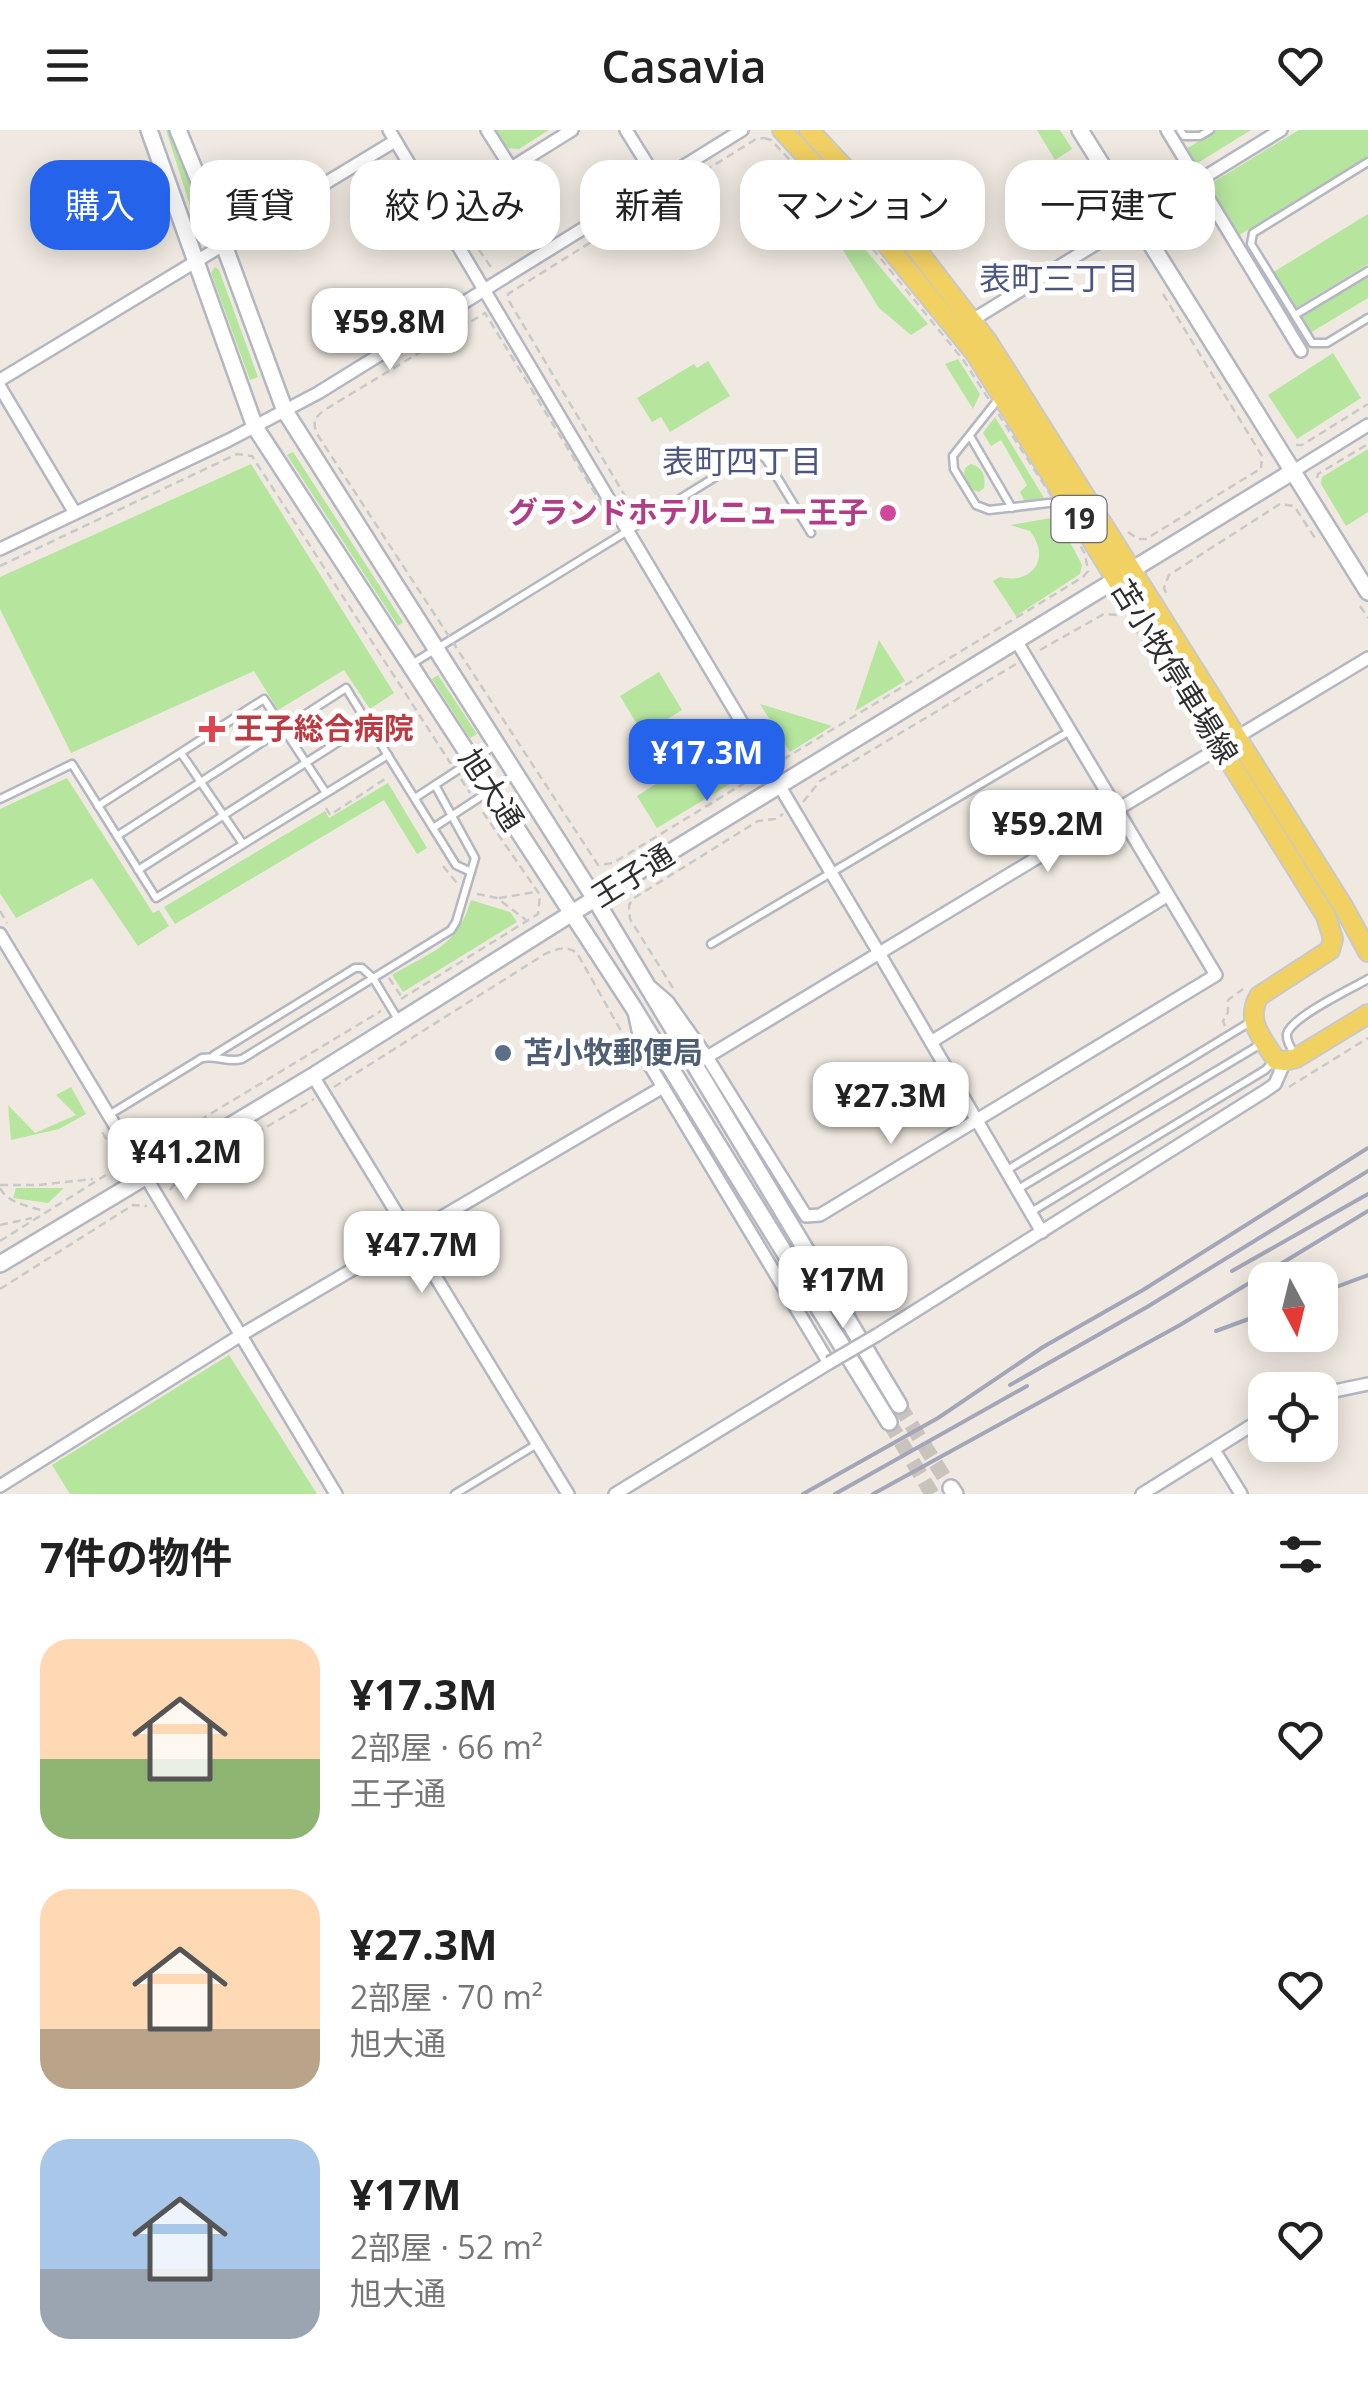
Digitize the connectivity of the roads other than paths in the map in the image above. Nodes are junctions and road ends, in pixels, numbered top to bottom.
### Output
1 (149, 130) edge
2 (178, 130) edge
3 (487, 130) edge
4 (572, 130) edge
5 (626, 130) edge
6 (742, 130) edge
7 (782, 130) edge
8 (809, 130) edge
9 (1080, 130) edge
10 (1167, 130) edge
11 (1180, 130) edge
12 (1210, 130) edge
13 (1280, 130) edge
14 (392, 135) edge
15 (190, 160) edge
16 (410, 160) edge
17 (506, 160) edge
18 (524, 160) edge
19 (645, 160) edge
20 (695, 160) edge
21 (1099, 160) edge
22 (1186, 160) edge
23 (1368, 162) edge
24 (1215, 170) edge
25 (330, 175) edge
26 (1215, 208) edge
27 (580, 232) edge
28 (212, 250) edge
29 (226, 250) edge
30 (466, 250) edge
31 (1084, 250) edge
32 (1155, 250) edge
33 (196, 260) junction
34 (1368, 271) edge
35 (486, 290) junction
36 (1295, 315) junction
37 (1368, 318) edge
38 (965, 325) junction
39 (1301, 351) dead end
40 (0, 383) edge
41 (998, 401) junction
42 (284, 411) junction
43 (1368, 425) edge
44 (256, 426) junction
45 (970, 436) junction
46 (1292, 472) junction
47 (1062, 502) junction
48 (1012, 508) junction
49 (74, 514) junction
50 (628, 530) junction
51 (811, 533) dead end
52 (0, 549) edge
53 (1125, 576) junction
54 (1363, 597) edge
55 (1017, 642) junction
56 (434, 649) junction
57 (1368, 658) edge
58 (409, 666) junction
59 (368, 723) junction
60 (283, 728) junction
61 (1070, 731) junction
62 (1229, 742) junction
63 (496, 745) junction
64 (181, 753) junction
65 (388, 755) junction
66 (472, 761) junction
67 (306, 763) junction
68 (515, 774) junction
69 (200, 782) junction
70 (435, 785) junction
71 (780, 786) junction
72 (491, 790) junction
73 (326, 793) junction
74 (414, 798) junction
75 (0, 799) edge
76 (98, 806) junction
77 (1116, 810) junction
78 (454, 814) junction
79 (224, 816) junction
80 (433, 828) junction
81 (117, 836) junction
82 (243, 844) junction
83 (138, 870) junction
84 (471, 872) junction
85 (832, 873) junction
86 (1168, 895) junction
87 (595, 899) junction
88 (572, 914) junction
89 (0, 934) edge
90 (1365, 939) edge
91 (711, 944) dead end
92 (880, 953) junction
93 (373, 978) junction
94 (1368, 979) edge
95 (644, 982) junction
96 (633, 1007) junction
97 (1368, 1014) edge
98 (1252, 1021) junction
99 (400, 1022) junction
100 (931, 1042) junction
101 (1265, 1042) junction
102 (213, 1056) junction
103 (707, 1057) junction
104 (1286, 1060) junction
105 (313, 1076) junction
106 (663, 1087) junction
107 (109, 1115) junction
108 (976, 1119) junction
109 (1006, 1170) junction
110 (145, 1175) junction
111 (1017, 1190) junction
112 (1030, 1212) junction
113 (1042, 1232) junction
114 (410, 1236) junction
115 (0, 1264) edge
116 (241, 1335) junction
117 (830, 1363) junction
118 (1368, 1384) edge
119 (1338, 1390) edge
120 (899, 1405) tunnel mouth
121 (889, 1422) tunnel mouth
122 (1248, 1429) edge
123 (537, 1444) junction
124 (1214, 1450) junction
125 (0, 1486) edge
126 (336, 1494) edge
127 (456, 1494) edge
128 (568, 1494) edge
129 (616, 1494) edge
130 (1142, 1494) edge
131 (1241, 1494) edge

1 - 33 street, 旭大通
2 - 15 street, 旭大通
3 - 17 street
4 - 18 street
5 - 19 street
6 - 20 street
7 - 38 main road, 苫小牧停車場線 / 19
8 - 38 main road, 苫小牧停車場線 / 19
9 - 21 street
10 - 22 street
11 - 12 lane
13 - 24 street
14 - 16 street
14 - 25 street
23 - 36 lane
26 - 39 street
27 - 35 street
28 - 33 street
29 - 42 street, 旭大通
30 - 35 street
31 - 38 street
32 - 46 street
33 - 40 street
33 - 44 street, 旭大通
34 - 36 lane
35 - 42 street
35 - 50 street
36 - 37 lane
38 - 41 main road, 苫小牧停車場線 / 19
38 - 53 main road, 苫小牧停車場線 / 19
40 - 49 street
41 - 45 lane
41 - 47 main road, 苫小牧停車場線 / 19
42 - 44 street
42 - 56 street, 旭大通
43 - 46 street, 王子通
44 - 49 street
44 - 58 street, 旭大通
45 - 48 lane
45 - 48 lane
46 - 53 street, 王子通
46 - 54 street
47 - 48 lane
47 - 53 main road, 苫小牧停車場線 / 19
49 - 52 street
50 - 51 lane
50 - 56 lane
50 - 71 street
53 - 55 street, 王子通
53 - 62 main road, 苫小牧停車場線 / 19
55 - 61 street
55 - 71 street, 王子通
56 - 58 lane
56 - 63 street, 旭大通
57 - 62 street
58 - 66 street, 旭大通
59 - 60 lane
59 - 65 lane
59 - 67 lane
60 - 64 lane
60 - 67 lane
60 - 69 lane
61 - 77 street
61 - 85 lane
62 - 77 street
62 - 90 main road, 苫小牧停車場線 / 19
62 - 98 main road, 苫小牧停車場線 / 19
63 - 66 lane
63 - 68 street, 旭大通
64 - 69 lane
64 - 76 lane
65 - 73 lane
65 - 74 lane
66 - 70 lane
66 - 72 street, 旭大通
67 - 73 lane
67 - 79 lane
68 - 72 lane
68 - 87 street, 旭大通
69 - 79 lane
69 - 81 lane
70 - 74 lane
70 - 78 lane
71 - 85 street
71 - 87 street, 王子通
72 - 78 lane
72 - 88 street, 旭大通
73 - 82 lane
74 - 80 lane
75 - 76 lane
76 - 81 lane
77 - 86 street
77 - 92 street
78 - 80 lane
78 - 84 lane
79 - 82 lane
79 - 83 lane
80 - 84 lane
81 - 83 lane
82 - 83 lane
84 - 93 lane
85 - 91 lane
85 - 92 street
86 - 100 street
86 - 108 street
87 - 88 street, 王子通
87 - 95 street, 旭大通
88 - 96 street, 旭大通
88 - 99 street, 王子通
89 - 107 street
92 - 100 street
92 - 103 street
93 - 99 lane
93 - 102 lane
93 - 102 lane
94 - 104 lane
95 - 103 street
95 - 120 street, 旭大通
96 - 106 street
96 - 121 street, 旭大通
97 - 104 main road
98 - 101 main road
98 - 109 lane
99 - 105 street, 王子通
100 - 108 street
101 - 104 main road
101 - 111 lane
102 - 107 lane
103 - 108 street
104 - 112 lane
104 - 113 street
105 - 110 street, 王子通
105 - 114 street
106 - 114 street
106 - 117 street
107 - 110 street
108 - 109 street
109 - 111 street
110 - 115 street, 王子通
110 - 116 street
111 - 112 street
112 - 113 street
113 - 117 street, bridge
114 - 116 street
114 - 123 street
116 - 125 street
116 - 126 street
117 - 129 street
118 - 119 street
122 - 124 street
123 - 127 lane
123 - 128 street
124 - 130 street
124 - 131 street

